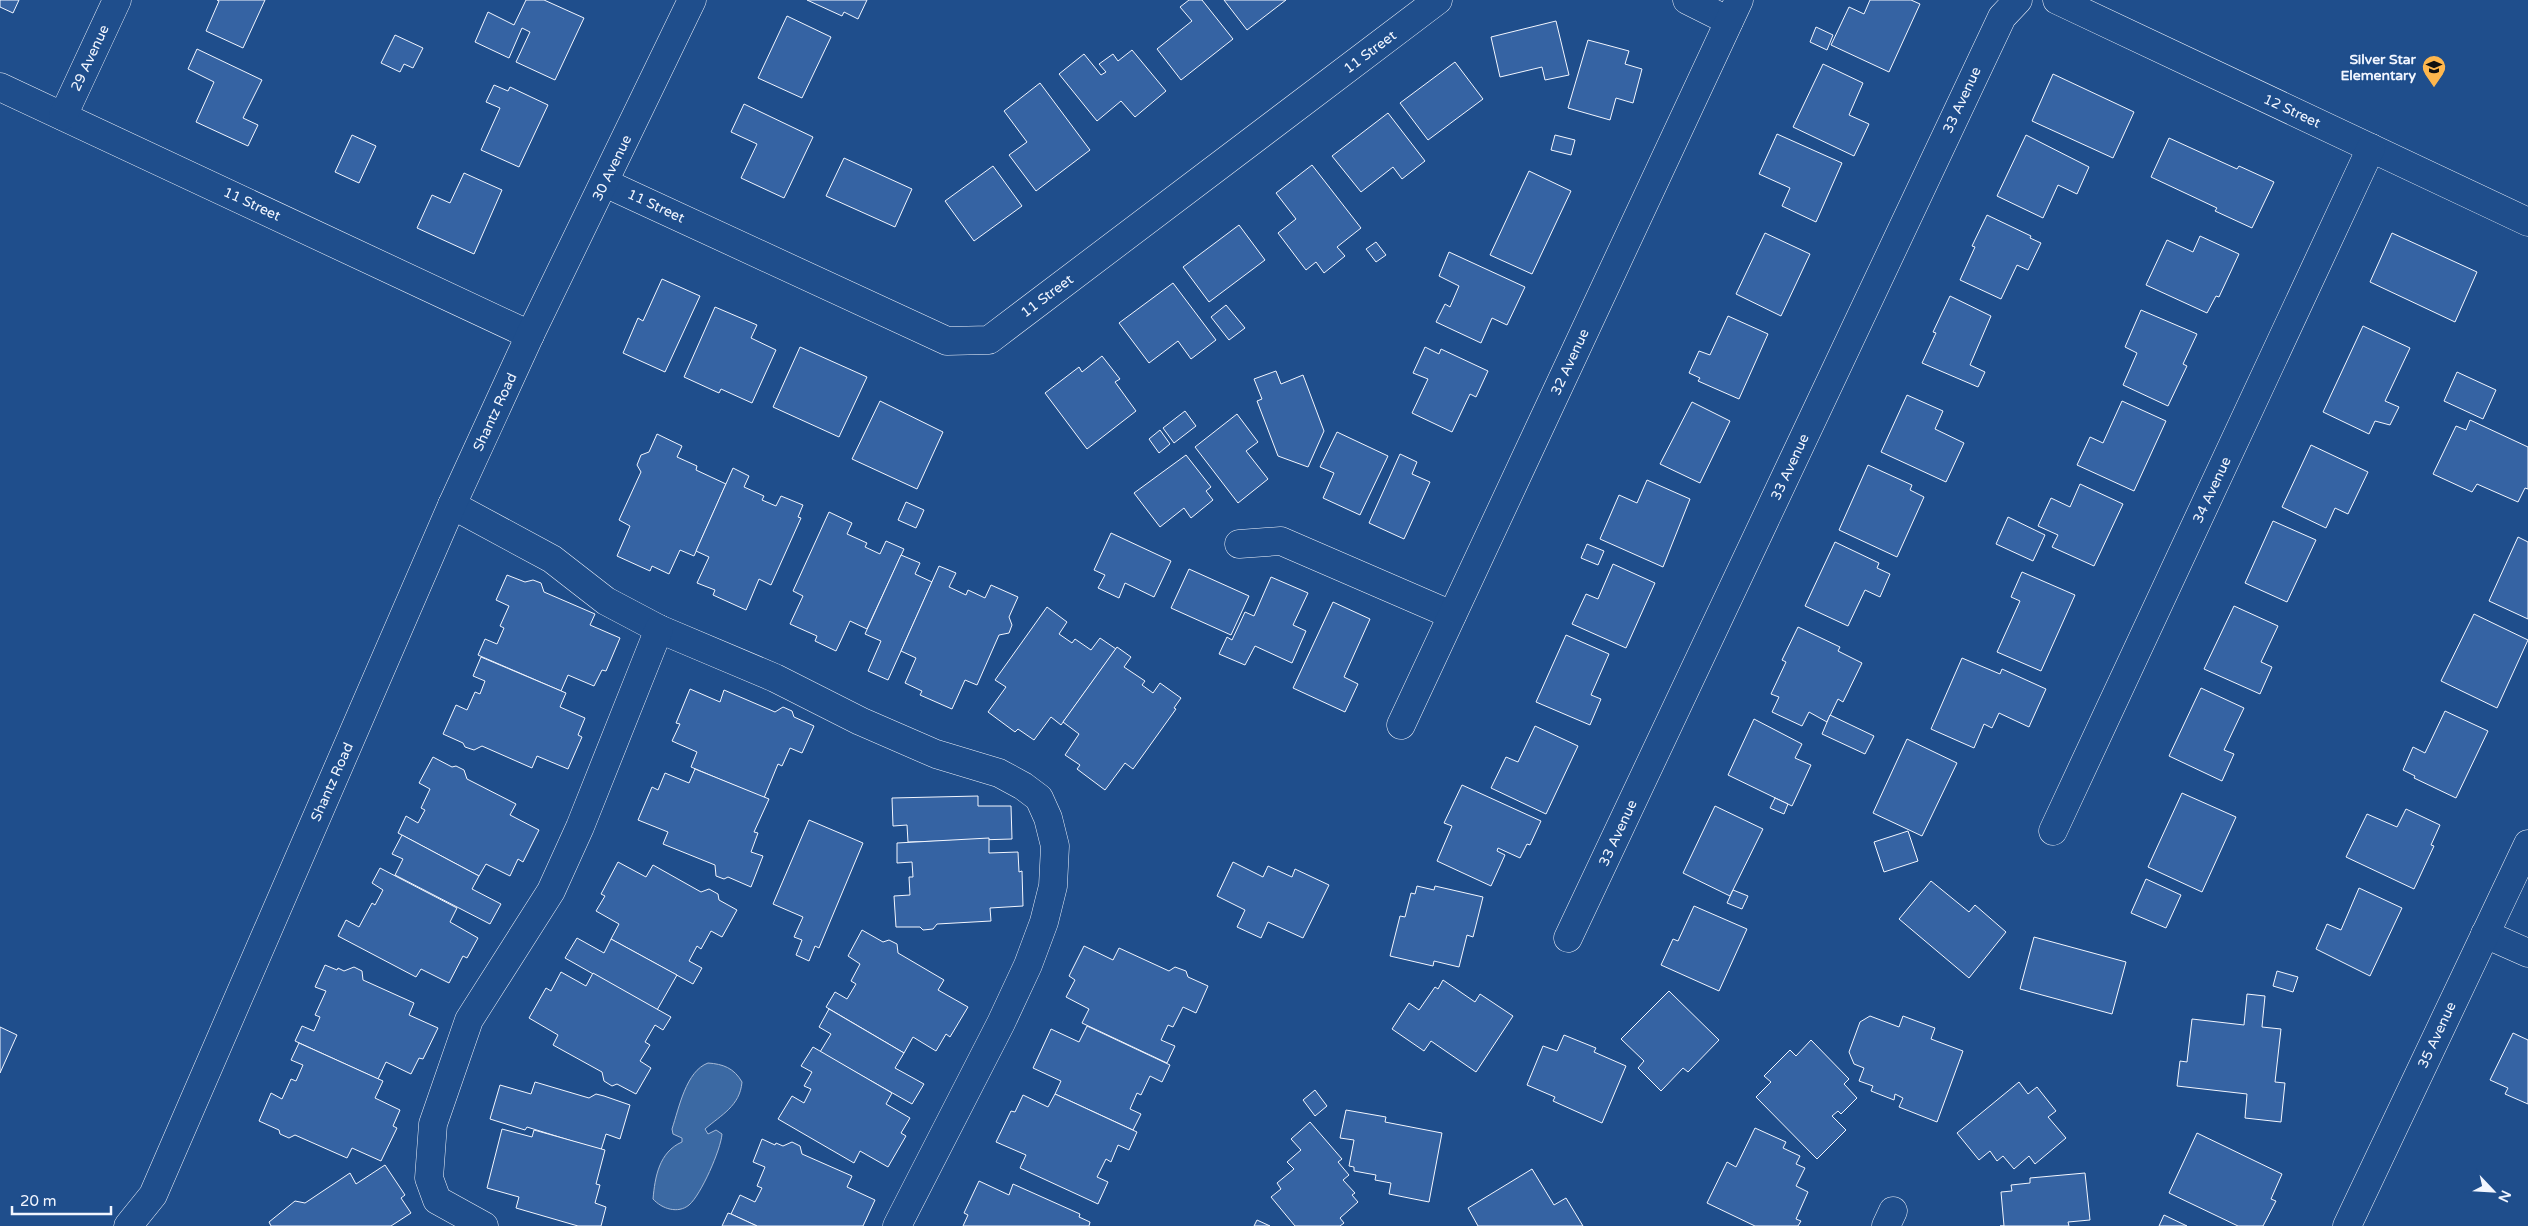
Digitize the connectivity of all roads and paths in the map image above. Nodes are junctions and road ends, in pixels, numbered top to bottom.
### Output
1 (117, 0) edge
2 (692, 0) edge
3 (1438, 0) edge
4 (1687, 0) edge
5 (2018, 0) edge
6 (2057, 0) edge
7 (1734, 10) edge
8 (0, 87) edge
9 (63, 116) junction
10 (2371, 148) junction
11 (606, 183) junction
12 (2528, 222) edge
13 (530, 335) junction
14 (452, 505) junction
15 (1239, 544) dead end
16 (1452, 615) junction
17 (659, 629) junction
18 (1401, 725) dead end
19 (2053, 831) dead end
20 (2528, 844) edge
21 (2485, 934) junction
22 (1568, 938) dead end
23 (2528, 953) edge
24 (128, 1226) edge
25 (484, 1226) edge
26 (897, 1226) edge
27 (2347, 1226) edge

1 - 9 street, 29 Avenue
2 - 11 street, 30 Avenue
3 - 11 street, 11 Street
4 - 7 street
5 - 22 street, 33 Avenue
6 - 10 street, 12 Street
7 - 16 street, 32 Avenue
8 - 9 street, 11 Street
9 - 13 street, 11 Street
10 - 12 street, 12 Street
10 - 19 street, 34 Avenue
11 - 13 street, 30 Avenue
13 - 14 street, Shantz Road
14 - 17 street
14 - 24 street, Shantz Road
15 - 16 street
16 - 18 street, 32 Avenue
17 - 25 street
17 - 26 street
20 - 21 street, 35 Avenue
21 - 23 street
21 - 27 street, 35 Avenue

